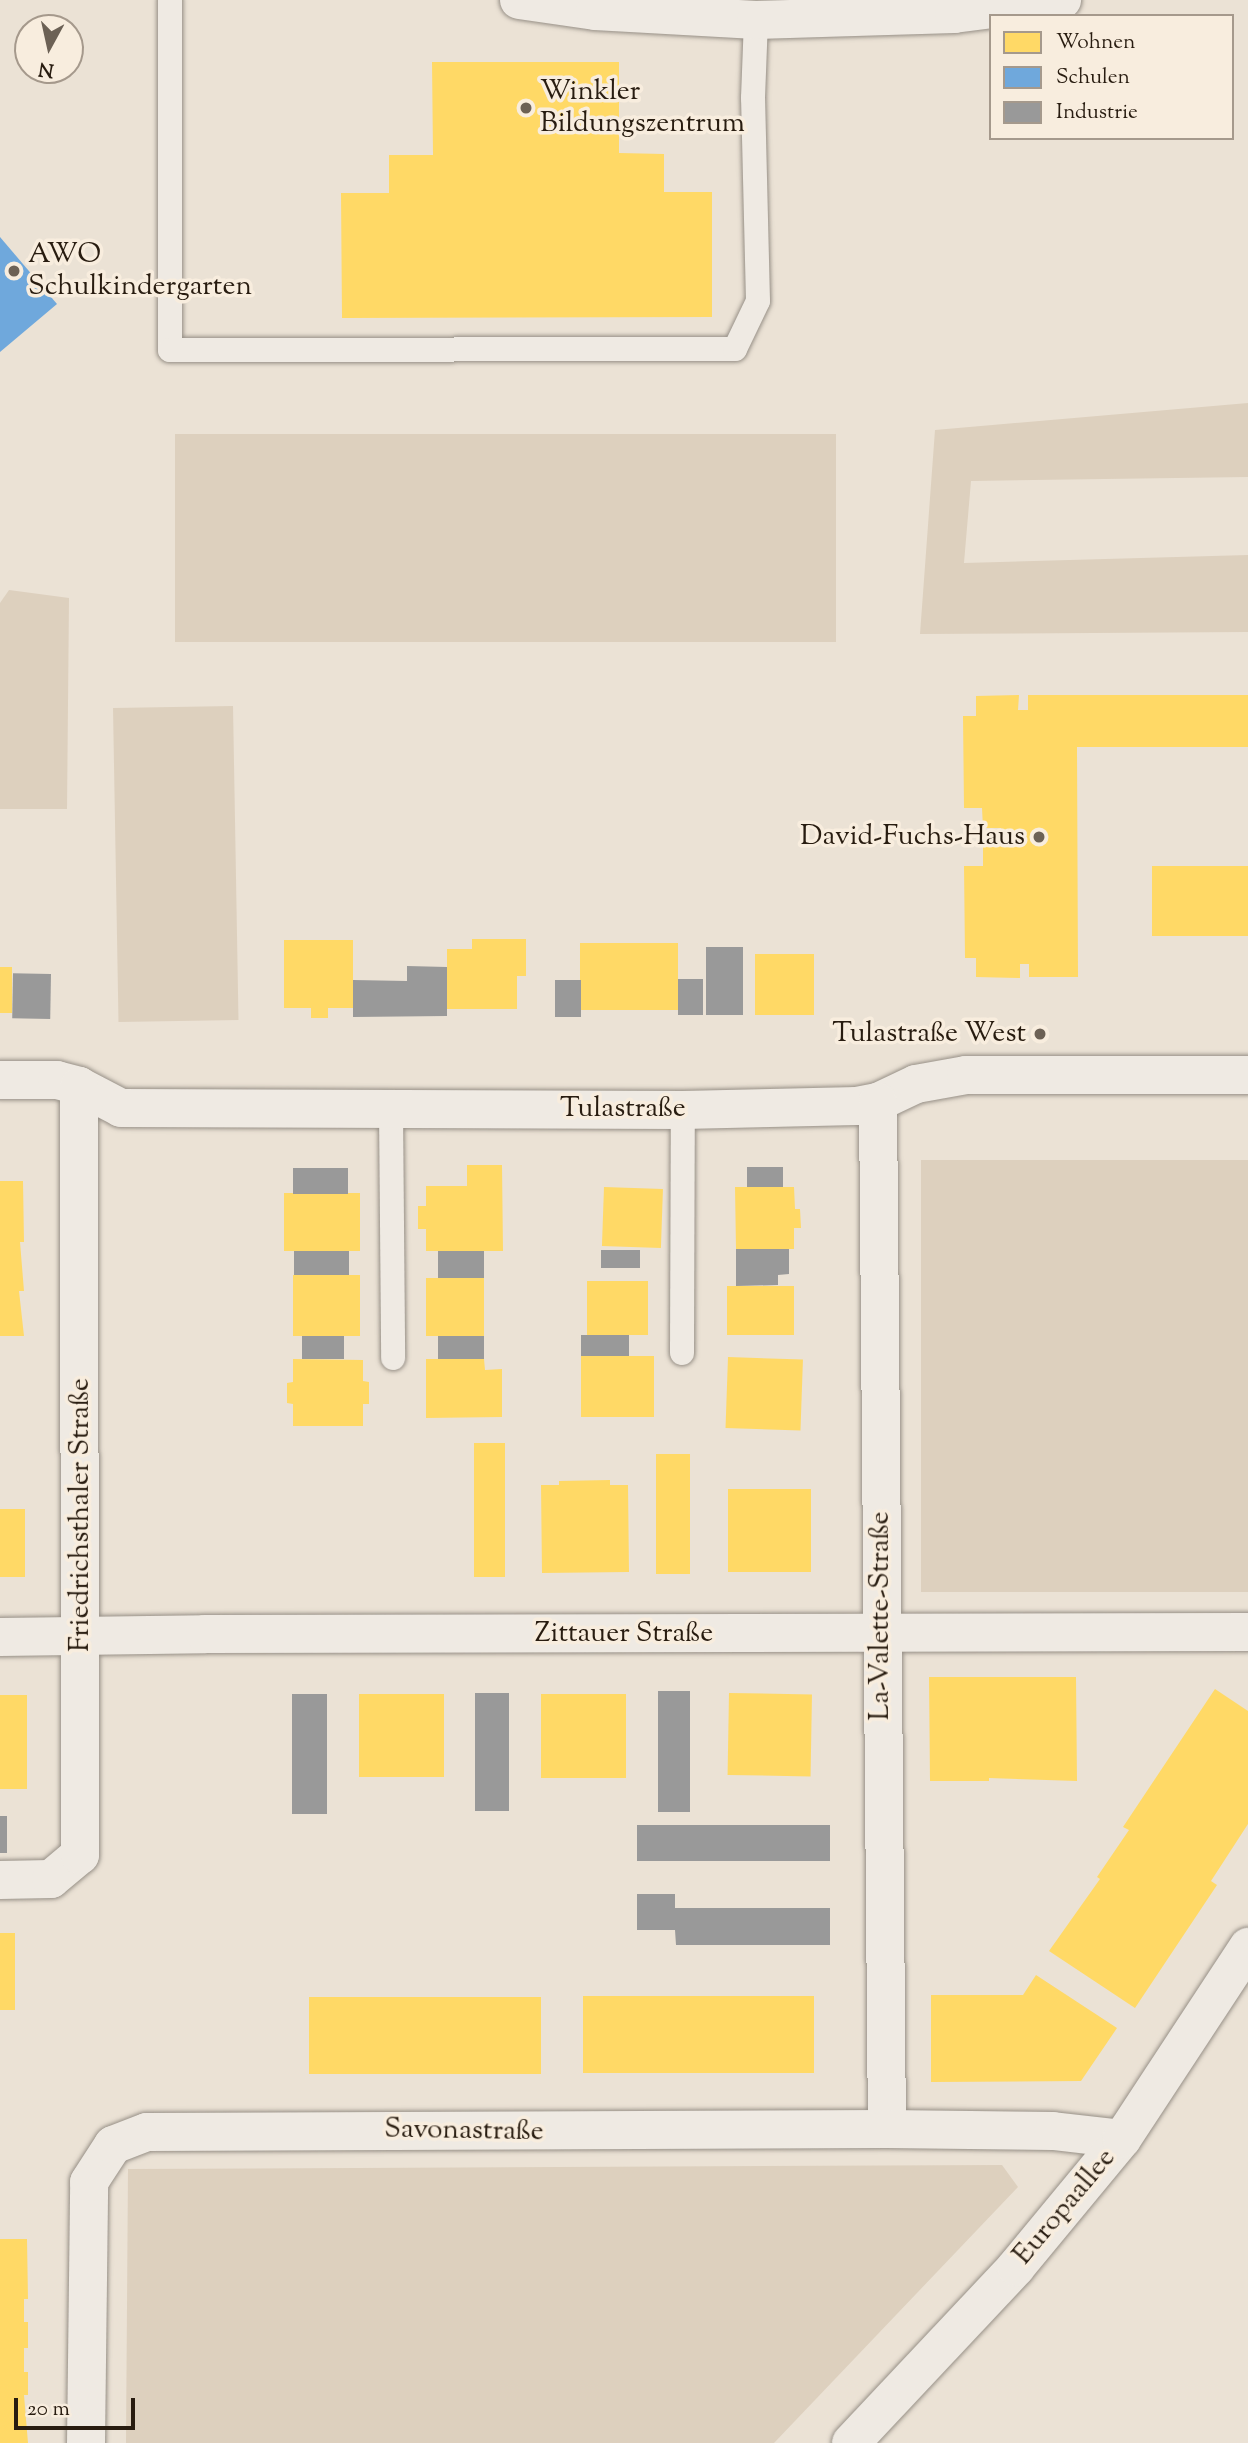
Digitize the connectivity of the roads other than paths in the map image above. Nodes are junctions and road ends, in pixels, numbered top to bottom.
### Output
1 (170, 0) edge
2 (519, 0) edge
3 (1062, 0) edge
4 (1009, 11) edge
5 (756, 20) junction
6 (1248, 1075) edge
7 (0, 1080) edge
8 (79, 1086) junction
9 (878, 1102) junction
10 (391, 1109) junction
11 (683, 1110) junction
12 (682, 1353) dead end
13 (393, 1358) dead end
14 (1248, 1632) edge
15 (880, 1633) junction
16 (0, 1637) edge
17 (81, 1637) junction
18 (0, 1880) edge
19 (1248, 1947) edge
20 (887, 2129) junction
21 (1122, 2139) junction
22 (86, 2443) edge
23 (851, 2443) edge

1 - 5 lane
2 - 5 street
3 - 4 street
4 - 5 street
6 - 9 street, Tulastraße
7 - 8 street, Tulastraße
8 - 10 street, Tulastraße
8 - 17 street, Friedrichsthaler Straße
9 - 11 street, Tulastraße
9 - 15 street, La-Valette-Straße
10 - 11 street, Tulastraße
10 - 13 lane
11 - 12 lane
14 - 15 street, Zittauer Straße
15 - 17 street, Zittauer Straße
15 - 20 street, La-Valette-Straße
16 - 17 street, Zittauer Straße
17 - 18 street, Friedrichsthaler Straße
19 - 21 street, Europaallee
20 - 21 street, Savonastraße
20 - 22 street, Savonastraße
21 - 23 street, Europaallee

